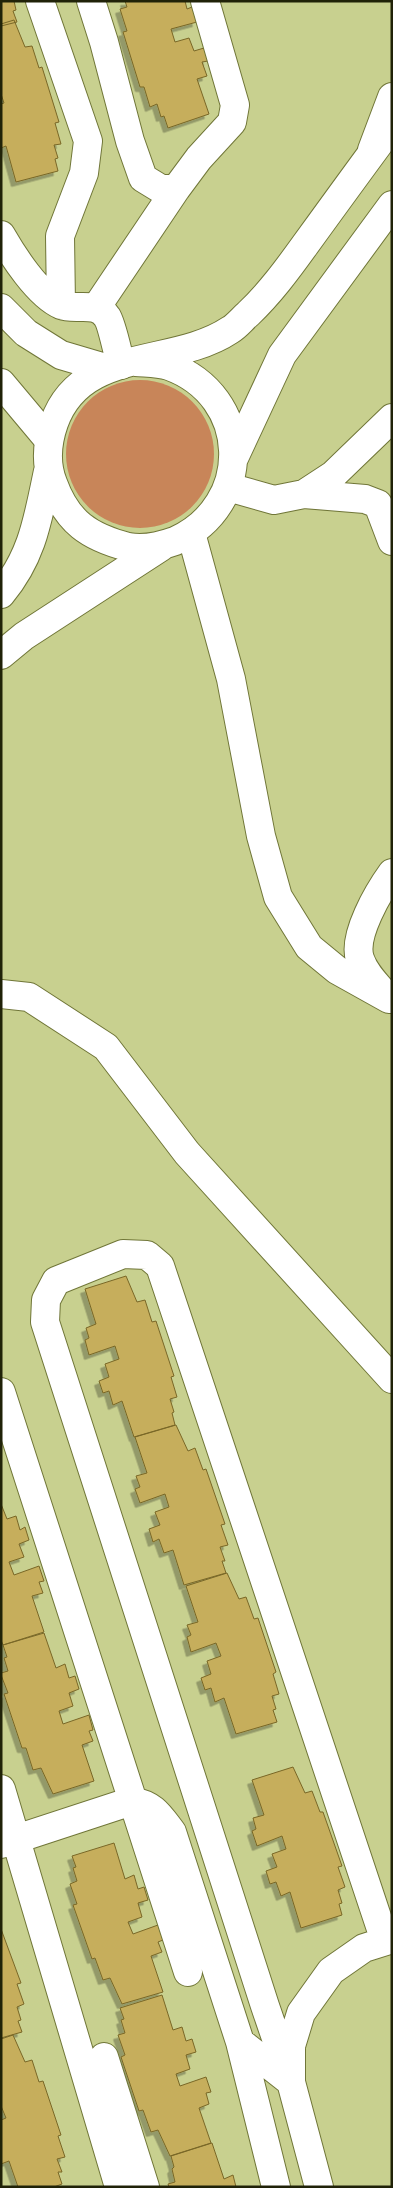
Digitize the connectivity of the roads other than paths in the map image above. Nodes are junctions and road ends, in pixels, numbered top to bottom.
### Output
1 (40, 1) edge
2 (91, 1) edge
3 (205, 1) edge
4 (392, 97) edge
5 (392, 126) edge
6 (371, 154) junction
7 (176, 189) junction
8 (392, 205) edge
9 (1, 235) edge
10 (61, 305) junction
11 (1, 308) edge
12 (96, 308) junction
13 (121, 365) junction
14 (1, 383) edge
15 (392, 418) edge
16 (48, 440) junction
17 (234, 458) junction
18 (48, 472) junction
19 (228, 487) junction
20 (304, 494) junction
21 (385, 498) edge
22 (191, 533) junction
23 (392, 541) edge
24 (164, 545) junction
25 (1, 594) edge
26 (1, 655) edge
27 (392, 873) edge
28 (1, 994) edge
29 (390, 1000) edge
30 (392, 1379) edge
31 (1, 1392) edge
32 (1, 1788) edge
33 (132, 1802) junction
34 (9, 1842) edge
35 (388, 1940) edge
36 (188, 1972) dead end
37 (240, 2042) junction
38 (104, 2057) dead end
39 (291, 2082) junction
40 (119, 2187) edge
41 (145, 2187) edge
42 (276, 2187) edge
43 (319, 2187) edge

1 - 10 street
2 - 7 street
3 - 7 street
4 - 6 street
5 - 6 street
6 - 13 street
7 - 12 street
8 - 17 street
9 - 10 street
10 - 12 street
11 - 13 street
12 - 13 street
13 - 16 street
13 - 17 street
14 - 16 street
15 - 20 street
16 - 18 street
17 - 19 street
18 - 24 street
18 - 25 street
19 - 20 street
19 - 22 street
20 - 21 street
21 - 23 street
22 - 24 street
22 - 29 street
24 - 26 street
27 - 29 street
28 - 30 street
31 - 33 street
32 - 34 street
33 - 34 street
33 - 36 street
33 - 37 street
34 - 40 street
35 - 39 street
35 - 39 street
37 - 39 street
37 - 42 street
38 - 41 street
39 - 43 street

